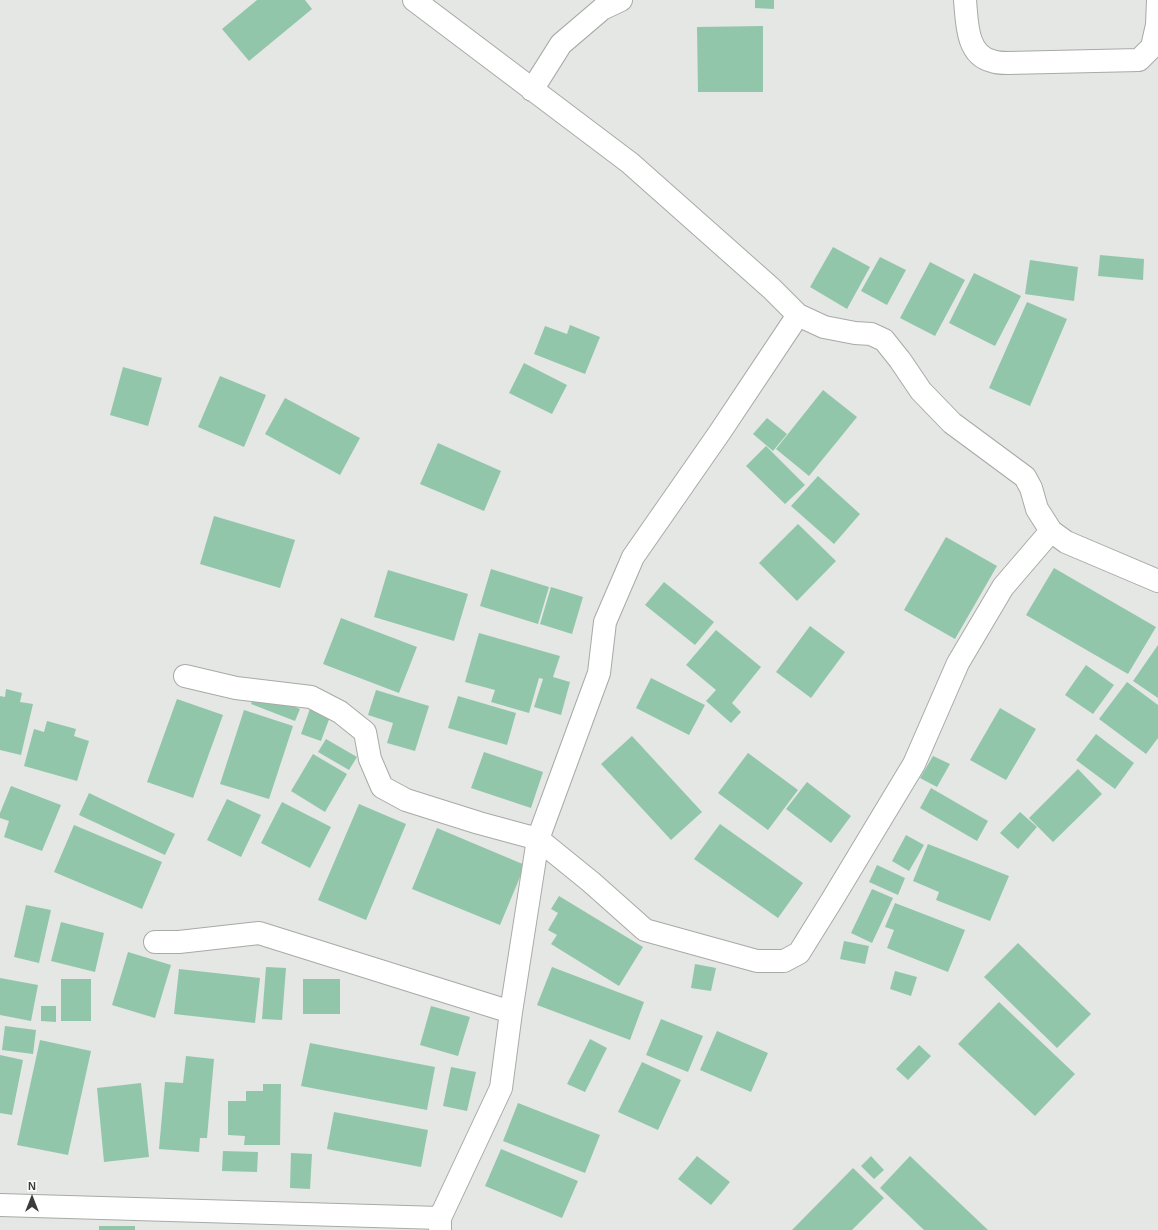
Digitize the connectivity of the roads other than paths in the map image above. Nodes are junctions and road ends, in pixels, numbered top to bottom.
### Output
1 (414, 0) edge
2 (621, 0) edge
3 (965, 0) edge
4 (1158, 0) edge
5 (532, 90) junction
6 (798, 315) junction
7 (1051, 531) junction
8 (1158, 581) edge
9 (185, 676) dead end
10 (538, 839) junction
11 (155, 942) dead end
12 (511, 1012) junction
13 (0, 1206) edge
14 (440, 1224) edge

1 - 5 street
2 - 5 street
3 - 4 street
5 - 6 street
6 - 7 street
6 - 10 street
7 - 8 street
7 - 10 street
9 - 10 street
10 - 12 street
11 - 12 street
12 - 14 street
13 - 14 street

